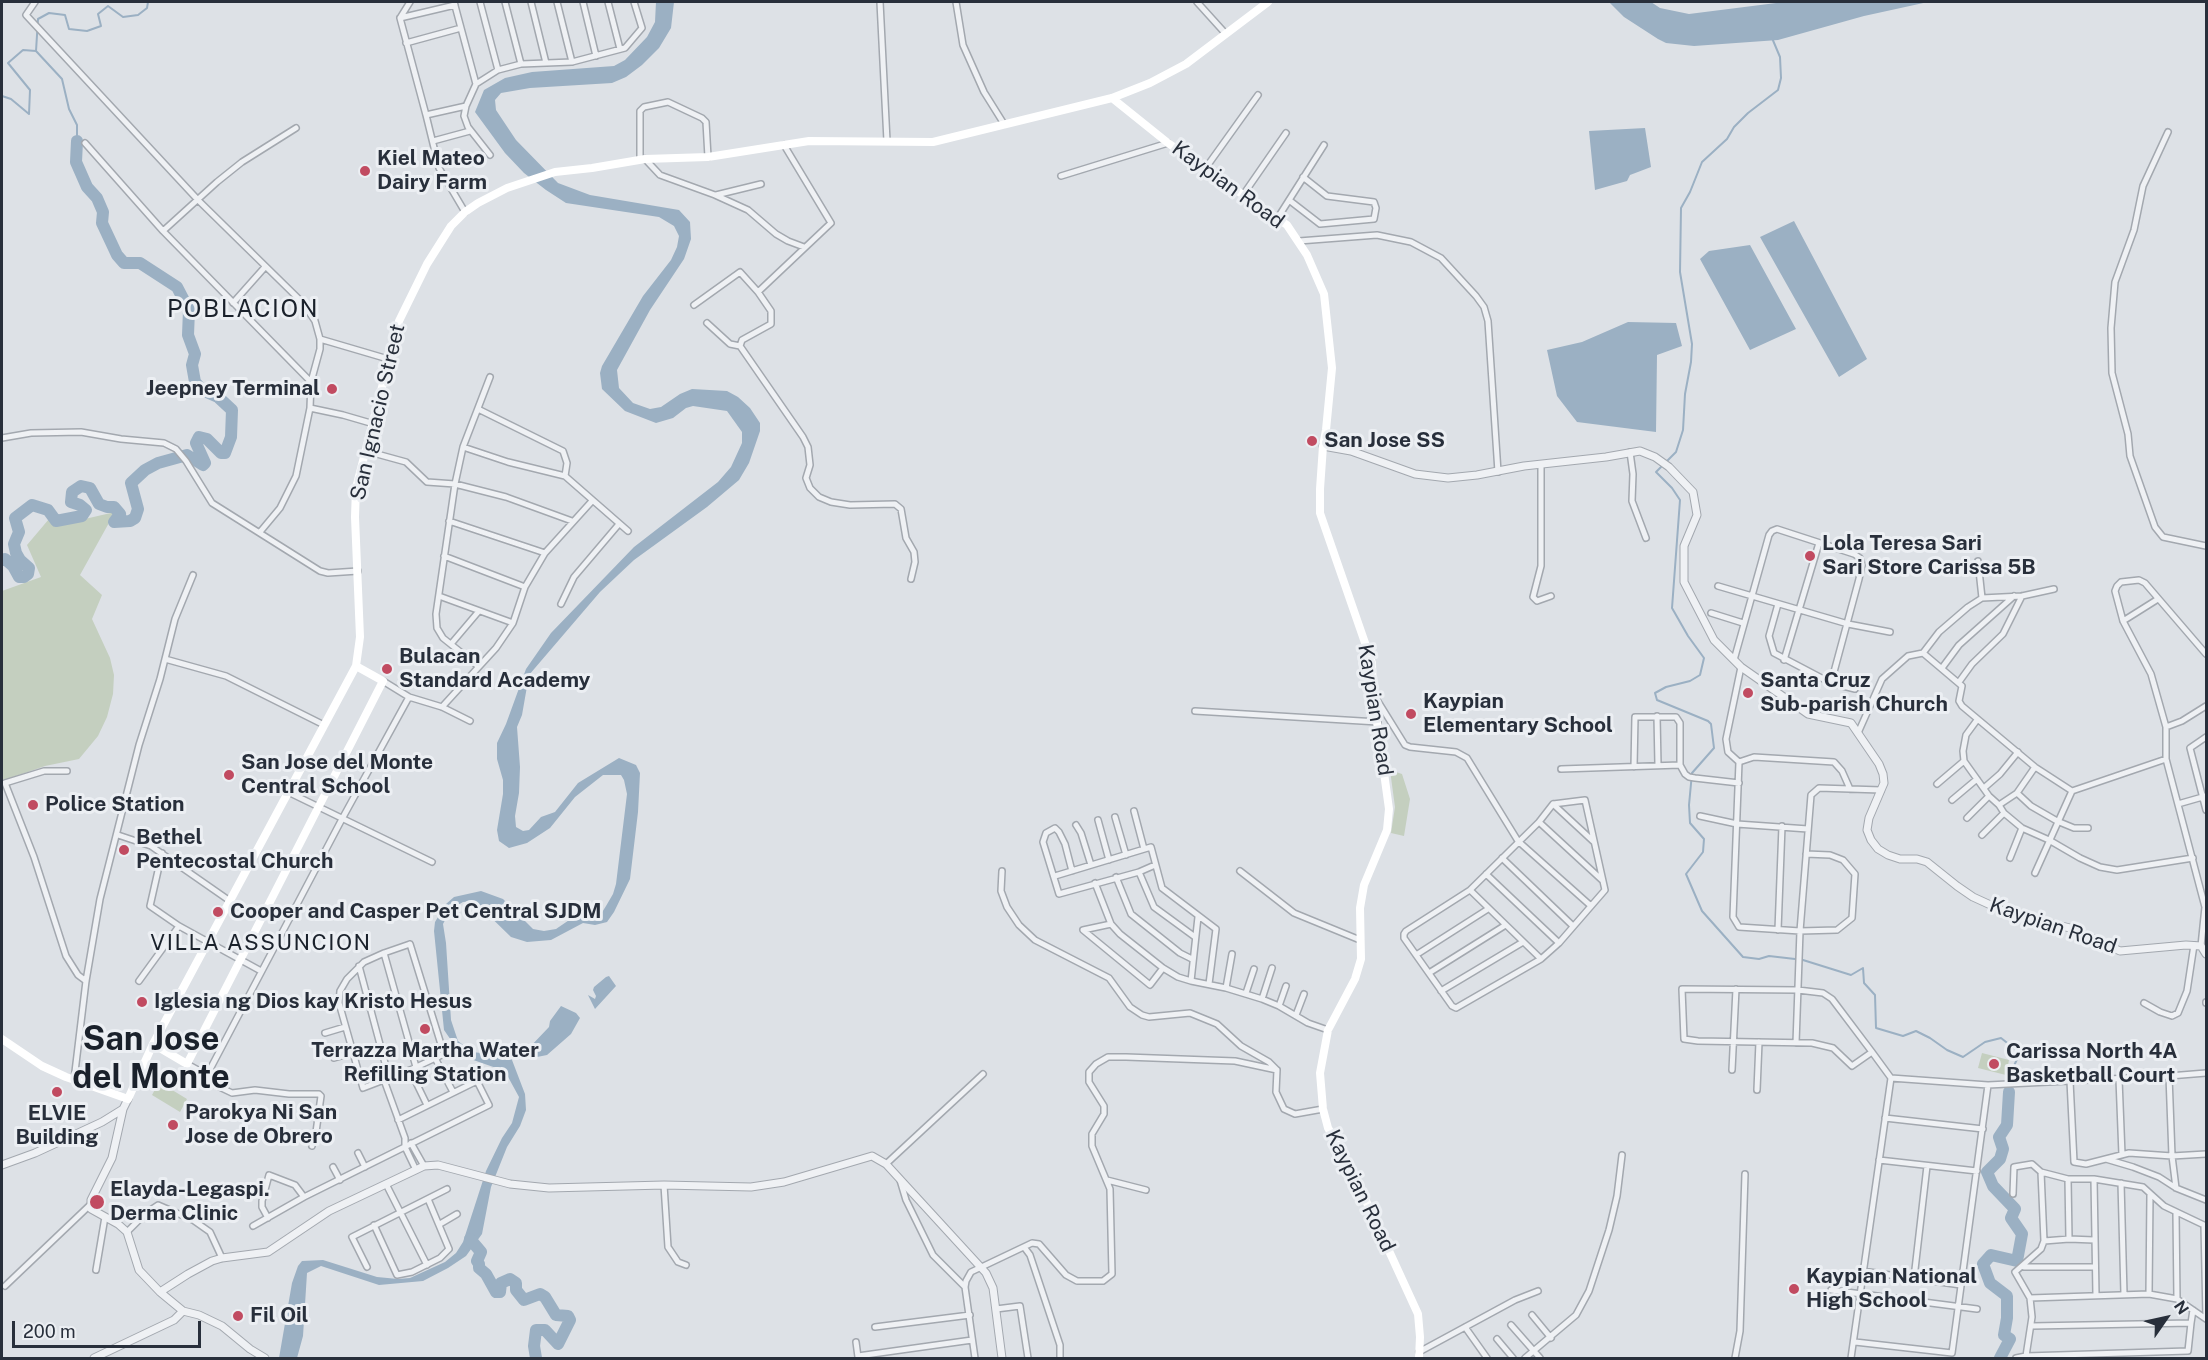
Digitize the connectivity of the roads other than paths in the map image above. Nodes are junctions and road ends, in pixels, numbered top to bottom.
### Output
1 (35, 2) edge
2 (410, 2) edge
3 (480, 2) edge
4 (505, 2) edge
5 (531, 2) edge
6 (557, 2) edge
7 (583, 2) edge
8 (608, 2) edge
9 (634, 2) edge
10 (880, 2) edge
11 (956, 2) edge
12 (1197, 2) edge
13 (1268, 2) edge
14 (454, 3) edge
15 (400, 18) junction
16 (461, 28) junction
17 (1225, 33) junction
18 (406, 43) junction
19 (620, 49) junction
20 (596, 56) junction
21 (572, 62) junction
22 (546, 63) junction
23 (520, 64) junction
24 (498, 70) junction
25 (476, 84) junction
26 (1258, 95) dead end
27 (1112, 98) junction
28 (466, 106) junction
29 (426, 115) junction
30 (1005, 124) junction
31 (296, 128) dead end
32 (471, 131) junction
33 (2168, 132) dead end
34 (1286, 133) dead end
35 (433, 141) junction
36 (887, 141) junction
37 (85, 143) dead end
38 (1168, 143) junction
39 (784, 145) junction
40 (1324, 145) dead end
41 (490, 155) dead end
42 (708, 157) junction
43 (643, 159) junction
44 (1205, 169) junction
45 (1061, 176) dead end
46 (1303, 177) junction
47 (761, 184) dead end
48 (715, 195) junction
49 (1243, 195) junction
50 (198, 200) junction
51 (1289, 200) junction
52 (465, 212) junction
53 (1277, 219) junction
54 (163, 231) junction
55 (1299, 241) junction
56 (804, 247) junction
57 (265, 267) junction
58 (758, 292) junction
59 (232, 303) junction
60 (694, 305) dead end
61 (707, 323) dead end
62 (320, 339) junction
63 (740, 346) junction
64 (388, 359) junction
65 (490, 377) dead end
66 (311, 382) junction
67 (310, 408) junction
68 (478, 409) junction
69 (374, 424) junction
70 (2, 438) edge
71 (1323, 446) junction
72 (463, 447) junction
73 (366, 451) junction
74 (1630, 452) junction
75 (1541, 464) junction
76 (1498, 472) junction
77 (565, 476) junction
78 (455, 484) junction
79 (592, 501) junction
80 (449, 520) junction
81 (572, 521) junction
82 (619, 524) junction
83 (627, 531) dead end
84 (260, 532) junction
85 (1646, 538) dead end
86 (1819, 543) junction
87 (2206, 546) edge
88 (545, 552) junction
89 (444, 556) junction
90 (1978, 561) dead end
91 (358, 571) junction
92 (194, 575) dead end
93 (910, 579) dead end
94 (1718, 586) dead end
95 (525, 587) junction
96 (2054, 589) dead end
97 (439, 596) junction
98 (1551, 596) dead end
99 (2014, 596) junction
100 (2022, 596) junction
101 (1752, 597) junction
102 (1982, 598) junction
103 (2158, 599) junction
104 (561, 604) dead end
105 (1778, 604) junction
106 (1798, 609) junction
107 (479, 611) junction
108 (1711, 613) dead end
109 (2123, 621) junction
110 (513, 623) junction
111 (1743, 623) junction
112 (1848, 624) junction
113 (1890, 633) dead end
114 (450, 644) junction
115 (1923, 653) junction
116 (2206, 654) edge
117 (165, 659) junction
118 (1734, 660) junction
119 (1784, 660) junction
120 (356, 666) junction
121 (478, 666) junction
122 (1740, 667) junction
123 (1942, 668) junction
124 (383, 681) junction
125 (1959, 682) junction
126 (1831, 684) junction
127 (1855, 689) dead end
128 (1374, 693) junction
129 (409, 697) junction
130 (2206, 706) edge
131 (442, 707) junction
132 (1195, 711) dead end
133 (1657, 716) junction
134 (1977, 720) junction
135 (470, 721) dead end
136 (1378, 722) junction
137 (324, 725) junction
138 (2166, 727) junction
139 (1858, 733) junction
140 (2206, 737) edge
141 (2018, 752) junction
142 (2166, 759) junction
143 (1964, 761) junction
144 (1739, 762) junction
145 (1658, 765) junction
146 (1680, 765) junction
147 (1634, 767) junction
148 (2035, 767) junction
149 (1562, 769) dead end
150 (67, 771) dead end
151 (1977, 779) junction
152 (1739, 783) junction
153 (1936, 784) dead end
154 (1850, 789) junction
155 (1881, 789) junction
156 (1984, 789) junction
157 (2072, 791) junction
158 (288, 792) junction
159 (2018, 793) junction
160 (1989, 796) junction
161 (2205, 797) edge
162 (1952, 800) dead end
163 (1553, 804) junction
164 (2178, 804) junction
165 (1999, 805) junction
166 (318, 808) junction
167 (2206, 810) edge
168 (1134, 811) dead end
169 (2004, 813) junction
170 (1700, 816) dead end
171 (1115, 817) dead end
172 (1967, 818) dead end
173 (342, 819) junction
174 (1098, 820) dead end
175 (2058, 821) junction
176 (1539, 822) junction
177 (1737, 824) junction
178 (1076, 825) dead end
179 (1782, 826) junction
180 (2022, 828) junction
181 (2088, 828) dead end
182 (1808, 829) junction
183 (118, 835) junction
184 (1982, 835) dead end
185 (2049, 840) junction
186 (1518, 841) junction
187 (1594, 842) junction
188 (1144, 849) junction
189 (162, 853) junction
190 (1806, 854) junction
191 (1126, 855) junction
192 (1502, 858) junction
193 (2010, 858) dead end
194 (2193, 858) junction
195 (1109, 860) junction
196 (432, 862) dead end
197 (1091, 865) junction
198 (1155, 866) junction
199 (1002, 871) dead end
200 (1072, 871) junction
201 (1240, 871) dead end
202 (1139, 872) junction
203 (2035, 873) dead end
204 (1486, 874) junction
205 (1055, 876) junction
206 (1116, 877) junction
207 (1603, 881) junction
208 (1095, 883) junction
209 (1470, 890) junction
210 (230, 902) junction
211 (1590, 906) junction
212 (2206, 907) edge
213 (1488, 909) junction
214 (1198, 917) junction
215 (1111, 924) junction
216 (179, 926) junction
217 (1504, 926) junction
218 (1573, 926) junction
219 (1778, 930) junction
220 (1800, 931) junction
221 (1195, 937) junction
222 (1360, 940) junction
223 (208, 942) junction
224 (1522, 942) junction
225 (1559, 943) junction
226 (2197, 946) junction
227 (384, 952) junction
228 (1232, 954) dead end
229 (2206, 954) edge
230 (1416, 955) junction
231 (1192, 959) junction
232 (1541, 959) junction
233 (241, 961) junction
234 (359, 966) junction
235 (1163, 968) junction
236 (1272, 968) dead end
237 (1254, 969) dead end
238 (261, 971) junction
239 (1429, 973) junction
240 (86, 981) junction
241 (139, 981) dead end
242 (1191, 981) junction
243 (1209, 984) junction
244 (1286, 986) dead end
245 (1226, 988) junction
246 (1736, 989) junction
247 (1798, 990) junction
248 (1441, 991) junction
249 (1245, 993) junction
250 (1304, 994) dead end
251 (1262, 999) junction
252 (2144, 1003) dead end
253 (1279, 1006) junction
254 (1296, 1015) junction
255 (345, 1027) junction
256 (1328, 1030) junction
257 (325, 1033) dead end
258 (2, 1039) edge
259 (1734, 1042) junction
260 (1759, 1042) junction
261 (1796, 1043) junction
262 (153, 1044) junction
263 (1872, 1052) junction
264 (352, 1053) junction
265 (333, 1058) dead end
266 (435, 1058) junction
267 (188, 1064) junction
268 (413, 1069) junction
269 (1277, 1070) junction
270 (1732, 1070) dead end
271 (2206, 1072) edge
272 (983, 1074) dead end
273 (207, 1075) junction
274 (2169, 1076) junction
275 (1891, 1078) junction
276 (387, 1079) junction
277 (2119, 1079) junction
278 (74, 1080) junction
279 (2070, 1081) junction
280 (1988, 1085) junction
281 (1757, 1090) dead end
282 (453, 1092) junction
283 (128, 1099) junction
284 (427, 1105) junction
285 (123, 1109) junction
286 (1323, 1109) junction
287 (1885, 1118) junction
288 (398, 1120) junction
289 (1983, 1129) junction
290 (405, 1138) junction
291 (412, 1144) junction
292 (312, 1146) dead end
293 (405, 1147) junction
294 (416, 1151) junction
295 (358, 1153) dead end
296 (408, 1154) junction
297 (2206, 1154) edge
298 (1623, 1155) dead end
299 (2122, 1155) junction
300 (2172, 1156) junction
301 (2105, 1159) junction
302 (1879, 1160) junction
303 (886, 1164) junction
304 (2, 1165) edge
305 (424, 1166) junction
306 (1927, 1166) junction
307 (333, 1167) dead end
308 (365, 1167) junction
309 (416, 1170) junction
310 (1977, 1171) junction
311 (2041, 1172) junction
312 (1745, 1174) dead end
313 (900, 1179) junction
314 (2068, 1179) junction
315 (2094, 1179) junction
316 (340, 1180) junction
317 (1107, 1180) junction
318 (2121, 1183) junction
319 (386, 1184) junction
320 (664, 1185) junction
321 (2176, 1188) junction
322 (447, 1189) dead end
323 (1146, 1190) dead end
324 (2013, 1194) dead end
325 (2150, 1195) junction
326 (304, 1197) junction
327 (428, 1199) junction
328 (2206, 1200) edge
329 (90, 1205) junction
330 (2176, 1213) junction
331 (401, 1214) junction
332 (458, 1214) dead end
333 (105, 1217) junction
334 (268, 1218) junction
335 (440, 1224) junction
336 (374, 1225) junction
337 (2205, 1225) edge
338 (253, 1226) dead end
339 (127, 1232) junction
340 (2069, 1239) junction
341 (2094, 1240) junction
342 (2043, 1241) junction
343 (1024, 1247) junction
344 (222, 1258) junction
345 (427, 1265) junction
346 (686, 1265) dead end
347 (367, 1267) dead end
348 (982, 1267) junction
349 (2024, 1267) junction
350 (2096, 1267) junction
351 (96, 1270) dead end
352 (1862, 1271) junction
353 (1914, 1278) junction
354 (1961, 1285) junction
355 (5, 1286) dead end
356 (965, 1287) junction
357 (1832, 1290) dead end
358 (1538, 1291) dead end
359 (160, 1292) junction
360 (1859, 1293) junction
361 (2124, 1294) junction
362 (2149, 1294) junction
363 (2096, 1295) junction
364 (2030, 1298) junction
365 (2177, 1299) junction
366 (1958, 1307) junction
367 (1977, 1309) dead end
368 (996, 1310) junction
369 (2193, 1310) junction
370 (183, 1311) junction
371 (970, 1315) junction
372 (1532, 1315) dead end
373 (2206, 1318) edge
374 (2191, 1323) junction
375 (1511, 1325) dead end
376 (2032, 1326) junction
377 (874, 1327) dead end
378 (1465, 1327) junction
379 (1551, 1338) junction
380 (1497, 1339) dead end
381 (972, 1340) junction
382 (1855, 1341) junction
383 (856, 1342) dead end
384 (1533, 1351) junction
385 (1419, 1355) edge
386 (2026, 1356) junction
387 (858, 1357) edge
388 (96, 1358) edge
389 (265, 1359) edge
390 (975, 1359) edge
391 (1002, 1359) edge
392 (1028, 1359) edge
393 (1060, 1359) edge
394 (1487, 1359) edge
395 (1513, 1359) edge
396 (1525, 1359) edge
397 (1540, 1359) edge
398 (1735, 1359) edge
399 (1851, 1359) edge
400 (2016, 1359) edge

1 - 50 street
2 - 15 street
3 - 24 street
4 - 23 street
5 - 22 street
6 - 21 street
7 - 20 street
8 - 19 street
9 - 19 street
10 - 36 street
11 - 30 street
12 - 17 street
13 - 17 main road, San Ignacio Street
14 - 15 street
14 - 16 street
15 - 18 street
16 - 18 street
16 - 25 street
17 - 27 main road, San Ignacio Street
18 - 29 street
19 - 20 street
20 - 21 street
21 - 22 street
22 - 23 street
23 - 24 street
24 - 25 street
25 - 28 street
26 - 44 street
27 - 30 main road, San Ignacio Street
27 - 38 main road, Kaypian Road
28 - 29 street
28 - 32 street
29 - 35 street
30 - 36 main road, San Ignacio Street
31 - 50 street
32 - 35 street
32 - 41 street
33 - 87 street
34 - 49 street
35 - 52 street
36 - 39 main road, San Ignacio Street
37 - 54 street
38 - 44 main road, Kaypian Road
38 - 45 street
39 - 42 main road, San Ignacio Street
39 - 56 street
40 - 46 street
42 - 43 main road, San Ignacio Street
42 - 43 street
43 - 48 street
43 - 52 main road, San Ignacio Street
44 - 49 main road, Kaypian Road
46 - 51 street
46 - 51 street
47 - 48 street
48 - 56 street
49 - 53 main road, Kaypian Road
50 - 54 street
50 - 57 street
51 - 53 street
52 - 64 main road, San Ignacio Street
53 - 55 main road, Kaypian Road
54 - 59 street
55 - 71 main road, Kaypian Road
55 - 76 street
56 - 58 street
57 - 59 street
57 - 62 street
58 - 60 street
58 - 63 street
59 - 66 street
61 - 63 street
62 - 64 street
62 - 66 street
63 - 93 street
64 - 69 main road, San Ignacio Street
65 - 68 street
66 - 67 street
67 - 69 street
67 - 84 street
68 - 72 street
68 - 77 street
69 - 73 main road, San Ignacio Street
70 - 84 street
71 - 76 street
71 - 128 main road, Kaypian Road
72 - 77 street
72 - 78 street
73 - 78 street
73 - 91 main road, San Ignacio Street
74 - 75 street
74 - 85 street
74 - 118 street
75 - 76 street
75 - 98 street
77 - 79 street
78 - 80 street
78 - 81 street
79 - 81 street
79 - 82 street
80 - 88 street
80 - 89 street
81 - 88 street
82 - 83 street
82 - 104 street
84 - 91 street
86 - 101 street
86 - 106 street
86 - 112 street
88 - 95 street
89 - 95 street
89 - 97 street
90 - 102 street
91 - 120 main road, San Ignacio Street
92 - 117 street
94 - 101 street
95 - 110 street
96 - 100 street
97 - 107 street
97 - 114 street
99 - 100 street
99 - 102 street
99 - 123 street
100 - 125 street
101 - 105 street
101 - 111 street
102 - 115 street
103 - 109 street
103 - 109 street
103 - 116 street
105 - 106 street
105 - 119 street
106 - 112 street
106 - 119 street
107 - 110 street
107 - 114 street
108 - 111 street
109 - 138 street
110 - 121 street
111 - 118 street
112 - 113 street
112 - 126 street
114 - 121 street
115 - 123 street
115 - 139 street
117 - 137 street
117 - 183 street
118 - 122 street
119 - 126 street
120 - 124 main road
120 - 137 main road, San Ignacio Street
121 - 131 street
122 - 139 street
122 - 144 street
123 - 125 street
124 - 129 street
124 - 166 main road
125 - 134 street
126 - 127 street
128 - 136 main road, Kaypian Road
128 - 186 street
129 - 131 street
129 - 173 street
130 - 138 street
131 - 135 street
132 - 136 street
133 - 145 street
133 - 146 street
133 - 147 street
134 - 141 street
134 - 143 street
136 - 222 main road, Kaypian Road
137 - 158 main road, San Ignacio Street
138 - 142 street
139 - 155 street
140 - 161 street
141 - 148 street
141 - 156 street
142 - 157 street
142 - 164 street
143 - 151 street
143 - 153 street
144 - 152 street
144 - 154 street
145 - 146 street
145 - 147 street
146 - 152 street
147 - 149 street
148 - 157 street
148 - 159 street
150 - 240 street
151 - 156 street
151 - 162 street
152 - 177 street
154 - 155 street
154 - 182 street
155 - 226 street, Kaypian Road
156 - 160 street
157 - 175 street
158 - 166 street
158 - 210 main road, San Ignacio Street
159 - 165 street
159 - 175 street
160 - 165 street
160 - 172 street
161 - 164 street
161 - 167 street
163 - 176 street
163 - 187 street
163 - 187 street
164 - 194 street
165 - 169 street
166 - 173 street
166 - 233 main road
168 - 188 street
169 - 180 street
169 - 184 street
170 - 177 street
171 - 191 street
173 - 196 street
173 - 238 street
174 - 195 street
175 - 181 street
175 - 185 street
176 - 186 street
176 - 207 street
177 - 179 street
177 - 219 street
178 - 197 street
179 - 182 street
179 - 219 street
180 - 185 street
180 - 193 street
182 - 190 street
183 - 189 street
183 - 240 street
185 - 194 street
185 - 203 street
186 - 192 street
186 - 211 street
187 - 207 street
188 - 191 street
188 - 198 street
189 - 210 street
189 - 216 street
190 - 220 street
190 - 220 street
191 - 195 street
192 - 204 street
192 - 218 street
194 - 212 street
195 - 197 street
197 - 200 street
198 - 202 street
198 - 214 street
199 - 269 street
200 - 205 street
200 - 205 street
201 - 222 street
202 - 206 street
202 - 221 street
204 - 209 street
204 - 225 street
205 - 208 street
206 - 208 street
206 - 231 street
207 - 211 street
208 - 215 street
209 - 213 street
209 - 230 street
210 - 223 main road, San Ignacio Street
211 - 218 street
212 - 226 street
213 - 217 street
213 - 230 street
214 - 221 street
214 - 243 street
215 - 235 street
215 - 235 street
216 - 223 street
216 - 241 street
217 - 224 street
217 - 239 street
218 - 225 street
219 - 220 street
220 - 247 street
221 - 231 street
222 - 256 main road, Kaypian Road
223 - 233 street
223 - 262 main road, San Ignacio Street
224 - 232 street
224 - 248 street
225 - 232 street
226 - 229 street
226 - 252 street
227 - 234 street
227 - 266 street
227 - 268 street
228 - 245 street
230 - 239 street
231 - 242 street
232 - 248 street
233 - 238 street
233 - 267 main road
234 - 255 street
234 - 276 street
235 - 242 street
236 - 251 street
237 - 249 street
238 - 273 street
239 - 248 street
240 - 278 street
242 - 243 street
243 - 245 street
244 - 253 street
245 - 249 street
246 - 247 street
246 - 259 street
246 - 259 street
247 - 261 street
247 - 263 street
249 - 251 street
250 - 254 street
251 - 253 street
253 - 254 street
254 - 256 street
255 - 257 street
255 - 264 street
256 - 286 main road, Kaypian Road
258 - 278 main road
259 - 260 street
259 - 270 street
260 - 261 street
260 - 281 street
261 - 263 street
262 - 267 main road
262 - 283 main road, San Ignacio Street
263 - 275 street
264 - 265 street
264 - 276 street
266 - 268 street
266 - 282 street
267 - 273 street
268 - 276 street
268 - 284 street
269 - 286 street
269 - 317 street
271 - 274 street
272 - 303 street
273 - 292 street
274 - 277 street
274 - 300 street
275 - 280 street
275 - 287 street
276 - 288 street
277 - 279 street
277 - 299 street
278 - 283 main road
279 - 280 street
279 - 301 street
280 - 289 street
282 - 284 street
282 - 291 street
283 - 285 street, San Ignacio Street
284 - 288 street
285 - 304 street
285 - 329 street, San Ignacio Street
286 - 385 main road, Kaypian Road
287 - 289 street
287 - 302 street
288 - 290 street
289 - 310 street
290 - 291 street
290 - 293 street
291 - 293 street
291 - 294 street
293 - 296 street
293 - 308 street
294 - 296 street
294 - 305 street
295 - 308 street
296 - 309 street
297 - 300 street
298 - 379 street
299 - 300 street
299 - 301 street
300 - 321 street
301 - 321 street
302 - 306 street
302 - 352 street
303 - 313 street
303 - 320 street
305 - 309 street
305 - 320 street
306 - 310 street
306 - 353 street
307 - 316 street
308 - 316 street
309 - 319 street
310 - 354 street
311 - 314 street
311 - 324 street
311 - 342 street
312 - 398 street
313 - 348 street
313 - 356 street
314 - 315 street
314 - 340 street
315 - 318 street
315 - 341 street
316 - 326 street
317 - 323 street
317 - 343 street
318 - 325 street
318 - 361 street
319 - 331 street
319 - 344 street
320 - 346 street
321 - 328 street
322 - 327 street
325 - 330 street
325 - 362 street
326 - 334 street
326 - 334 street
327 - 331 street
327 - 335 street
329 - 333 street
329 - 355 street
330 - 337 street
330 - 365 street
331 - 336 street
331 - 345 street
332 - 335 street
333 - 339 street
333 - 351 street
334 - 338 street
335 - 345 street
336 - 345 street
336 - 347 street
337 - 373 street
339 - 344 street
339 - 359 street
340 - 341 street
340 - 342 street
341 - 350 street
342 - 349 street
343 - 348 street
343 - 393 street
344 - 359 street
348 - 356 street
348 - 368 street
349 - 350 street
349 - 364 street
350 - 363 street
352 - 353 street
352 - 360 street
353 - 354 street
354 - 366 street
356 - 371 street
357 - 360 street
358 - 378 street
359 - 370 street
360 - 366 street
360 - 382 street
361 - 362 street
361 - 363 street
362 - 365 street
363 - 364 street
364 - 376 street
365 - 369 street
366 - 367 street
366 - 382 street
368 - 391 street
368 - 392 street
369 - 373 street
369 - 374 street
370 - 388 street
370 - 389 street
371 - 377 street
371 - 381 street
372 - 379 street
374 - 376 street
374 - 386 street
375 - 384 street
376 - 386 street
378 - 385 street
378 - 394 street
379 - 384 street
380 - 395 street
381 - 387 street
381 - 390 street
382 - 399 street
383 - 387 street
384 - 396 street
384 - 397 street
386 - 400 street

